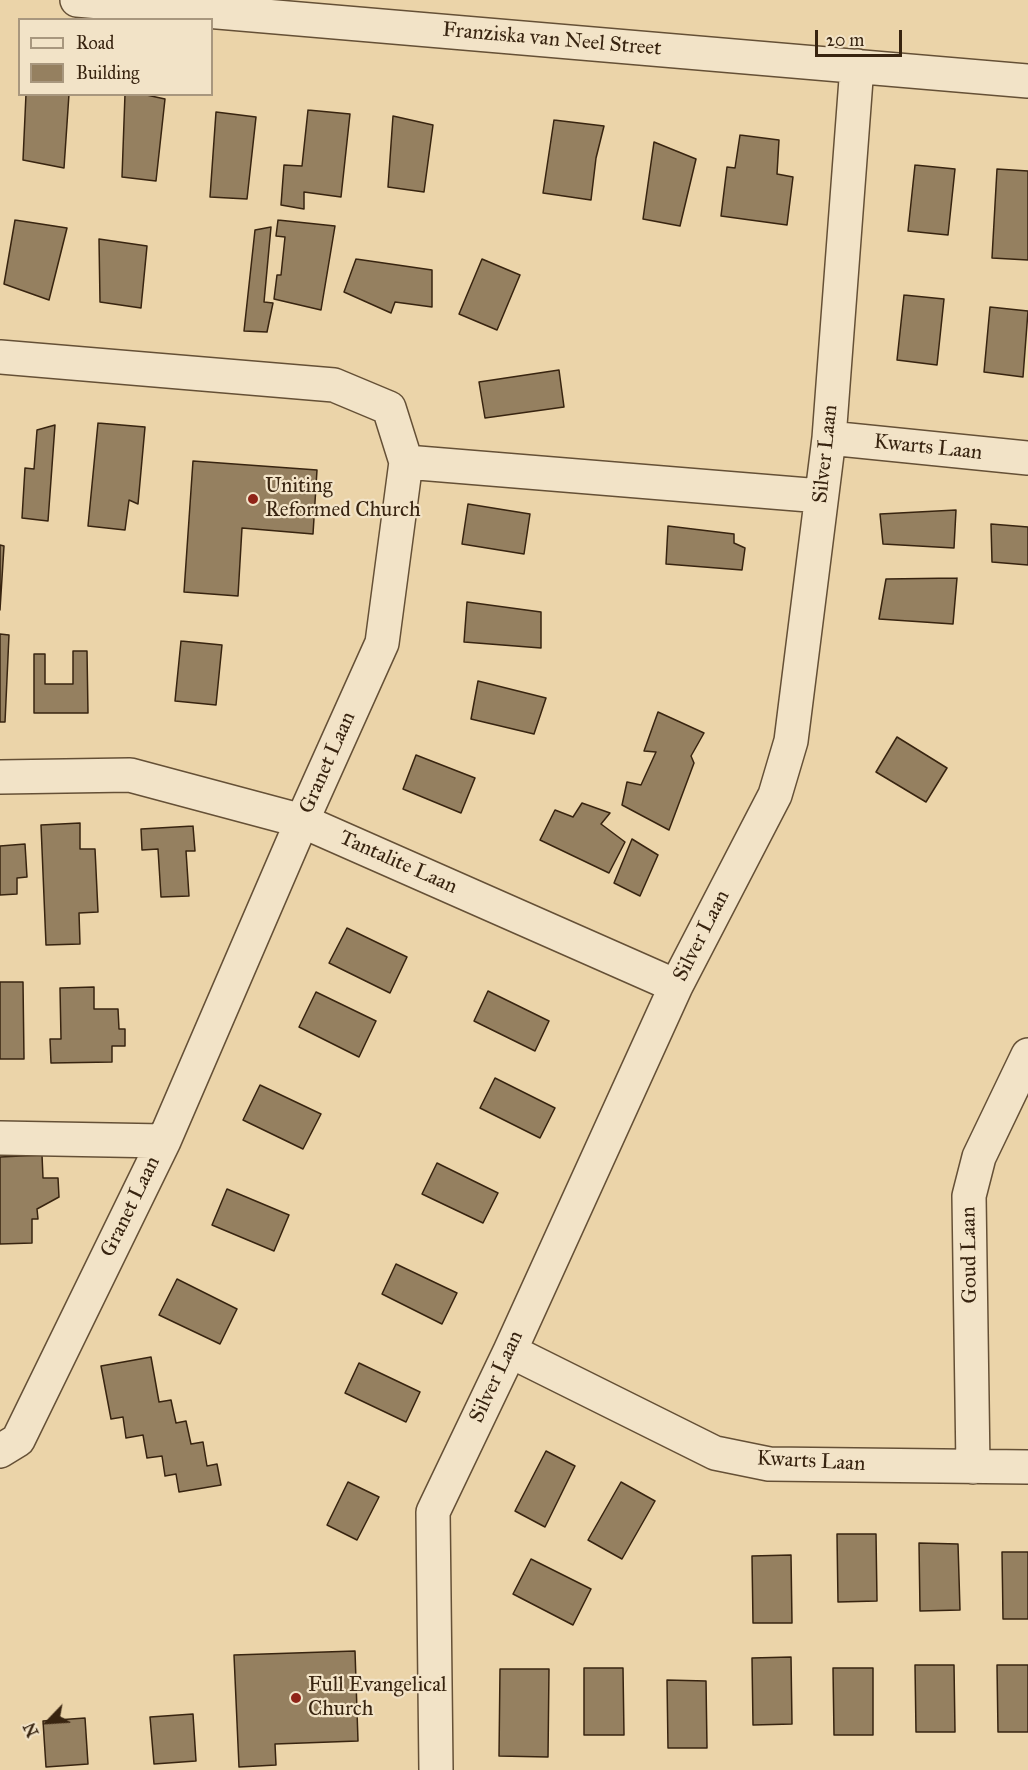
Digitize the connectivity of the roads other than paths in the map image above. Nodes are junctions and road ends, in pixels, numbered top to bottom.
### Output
1 (77, 0) edge
2 (857, 66) junction
3 (1028, 81) edge
4 (0, 357) edge
5 (829, 438) junction
6 (1028, 458) edge
7 (406, 462) junction
8 (821, 496) junction
9 (0, 777) edge
10 (302, 820) junction
11 (676, 986) junction
12 (1028, 1055) edge
13 (0, 1138) edge
14 (164, 1140) junction
15 (510, 1351) junction
16 (0, 1451) edge
17 (973, 1467) junction
18 (1028, 1467) edge
19 (435, 1770) edge

1 - 2 street, Franziska van Neel Street
2 - 3 street, Franziska van Neel Street
2 - 5 street, Silver Laan
4 - 7 street, Granet Laan
5 - 6 street, Kwarts Laan
5 - 8 street, Silver Laan
7 - 8 street
7 - 10 street, Granet Laan
8 - 11 street, Silver Laan
9 - 10 street, Tantalite Laan
10 - 11 street, Tantalite Laan
10 - 14 street, Granet Laan
11 - 15 street, Silver Laan
12 - 17 street, Goud Laan
13 - 14 street
14 - 16 street, Granet Laan
15 - 17 street, Kwarts Laan
15 - 19 street, Silver Laan
17 - 18 street, Kwarts Laan

